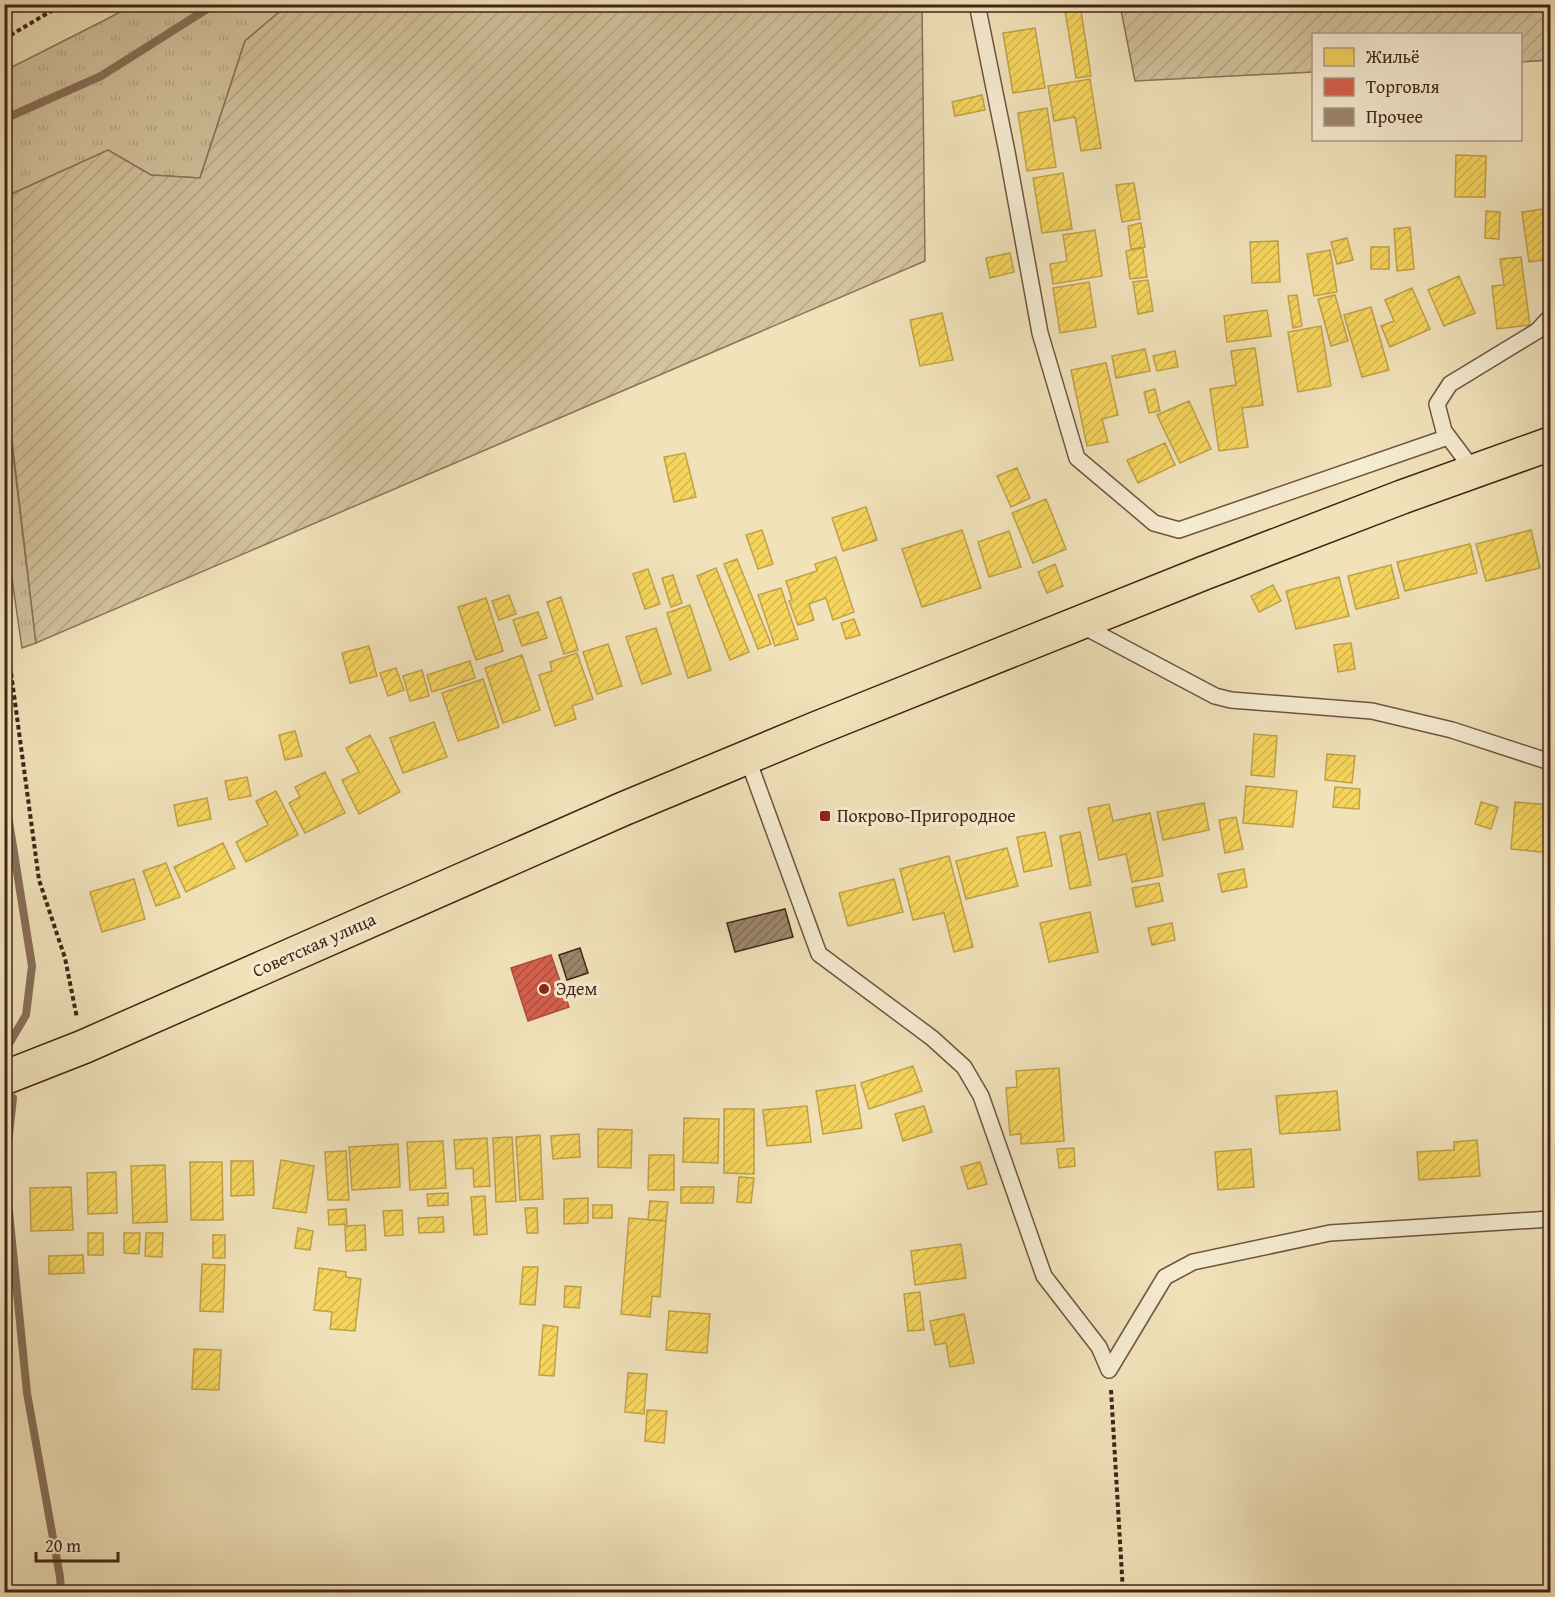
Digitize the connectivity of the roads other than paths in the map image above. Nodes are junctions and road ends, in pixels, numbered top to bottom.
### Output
1 (977, 4) edge
2 (1551, 317) edge
3 (1448, 437) junction
4 (1551, 444) edge
5 (1474, 471) junction
6 (1079, 624) junction
7 (747, 757) junction
8 (1551, 762) edge
9 (4, 1078) edge
10 (1551, 1219) edge

1 - 3 lane
2 - 3 lane
3 - 5 lane
4 - 5 main road, Советская улица
5 - 6 main road, Советская улица
6 - 7 main road, Советская улица
6 - 8 lane
7 - 9 main road, Советская улица
7 - 10 lane

